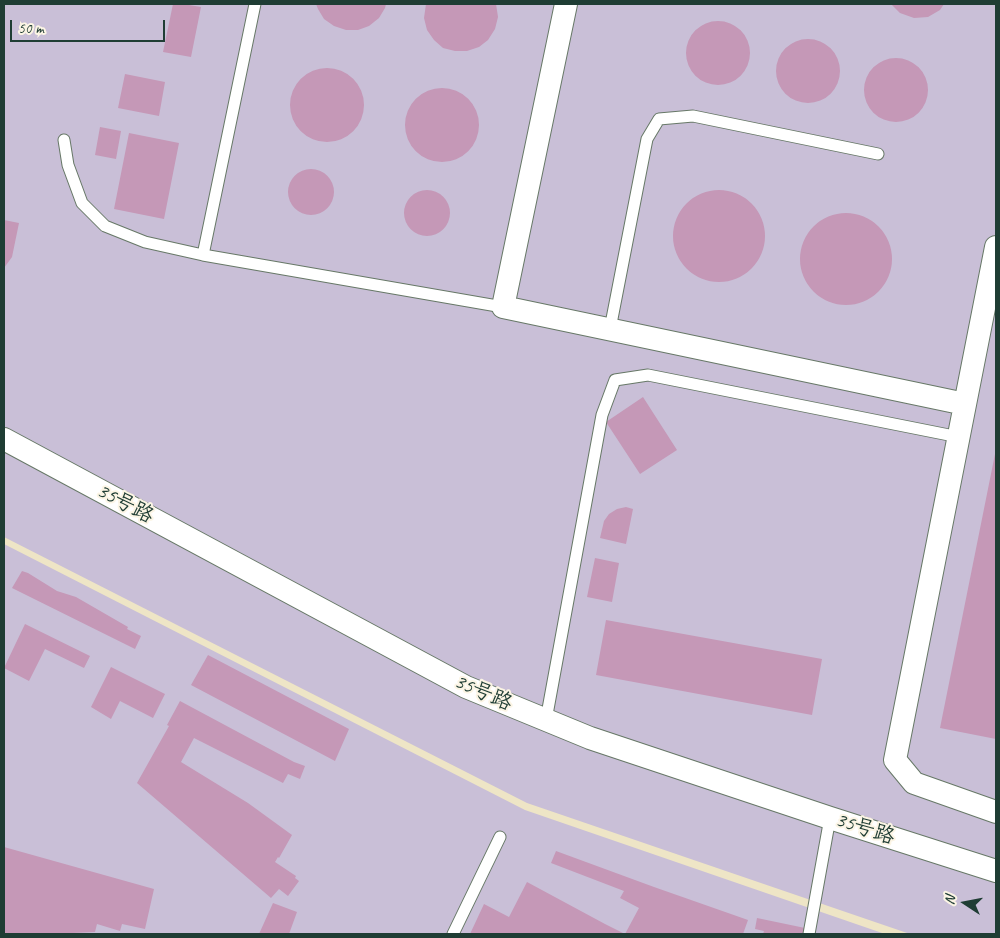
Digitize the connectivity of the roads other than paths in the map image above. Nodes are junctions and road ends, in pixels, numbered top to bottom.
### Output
1 (255, 4) edge
2 (566, 4) edge
3 (64, 140) dead end
4 (878, 154) dead end
5 (996, 247) edge
6 (203, 255) junction
7 (503, 307) junction
8 (610, 329) junction
9 (965, 404) junction
10 (959, 437) junction
11 (4, 439) edge
12 (546, 720) junction
13 (996, 812) edge
14 (830, 818) junction
15 (500, 837) dead end
16 (996, 871) edge
17 (453, 934) edge
18 (809, 934) edge

1 - 6 lane
2 - 7 street
3 - 6 lane
4 - 8 lane
5 - 9 street
6 - 7 lane
7 - 8 street
8 - 9 street
9 - 10 street
10 - 12 lane
10 - 13 street
11 - 12 street, 35号路
12 - 14 street, 35号路
14 - 16 street, 35号路
14 - 18 lane
15 - 17 lane

